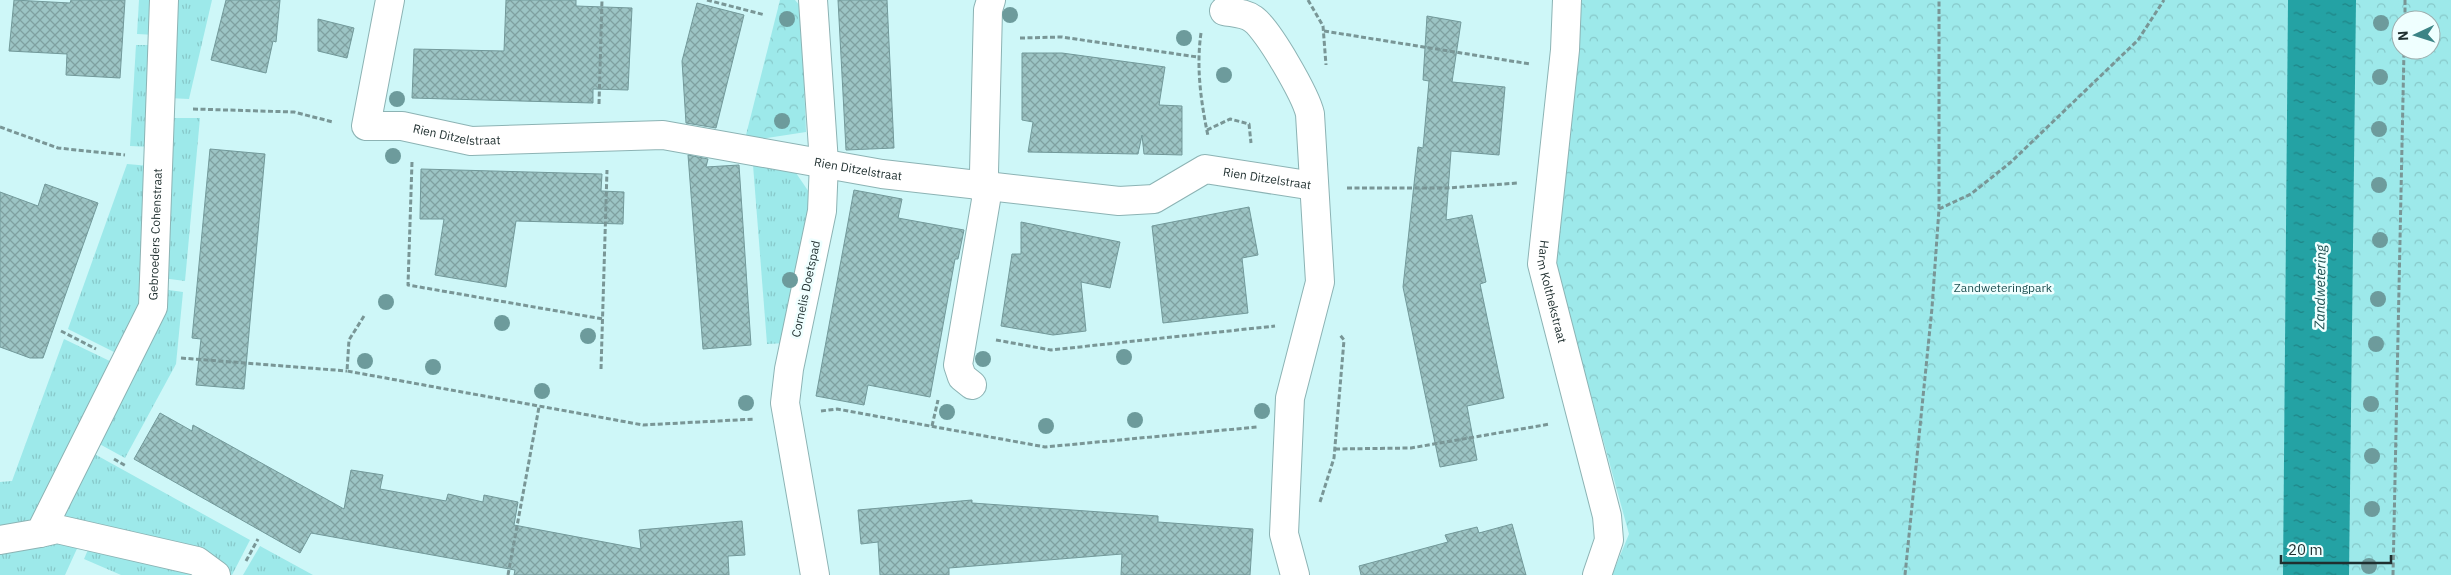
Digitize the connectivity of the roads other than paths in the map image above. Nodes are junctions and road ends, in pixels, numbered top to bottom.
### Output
1 (164, 0) edge
2 (390, 0) edge
3 (813, 0) edge
4 (991, 0) edge
5 (1567, 0) edge
6 (1213, 18) road end
7 (824, 163) junction
8 (985, 186) junction
9 (1314, 186) junction
10 (972, 385) dead end
11 (40, 533) junction
12 (0, 540) edge
13 (229, 571) edge
14 (815, 575) edge
15 (1295, 575) edge
16 (1597, 575) edge

1 - 11 street, Gebroeders Cohenstraat
2 - 7 street, Rien Ditzelstraat
3 - 7 street, Cornelis Doetspad
4 - 8 street
5 - 16 street, Harm Kolthekstraat
6 - 9 street
7 - 8 street, Rien Ditzelstraat
7 - 14 street, Cornelis Doetspad
8 - 9 street, Rien Ditzelstraat
8 - 10 street
9 - 15 street
11 - 12 street
11 - 13 street

